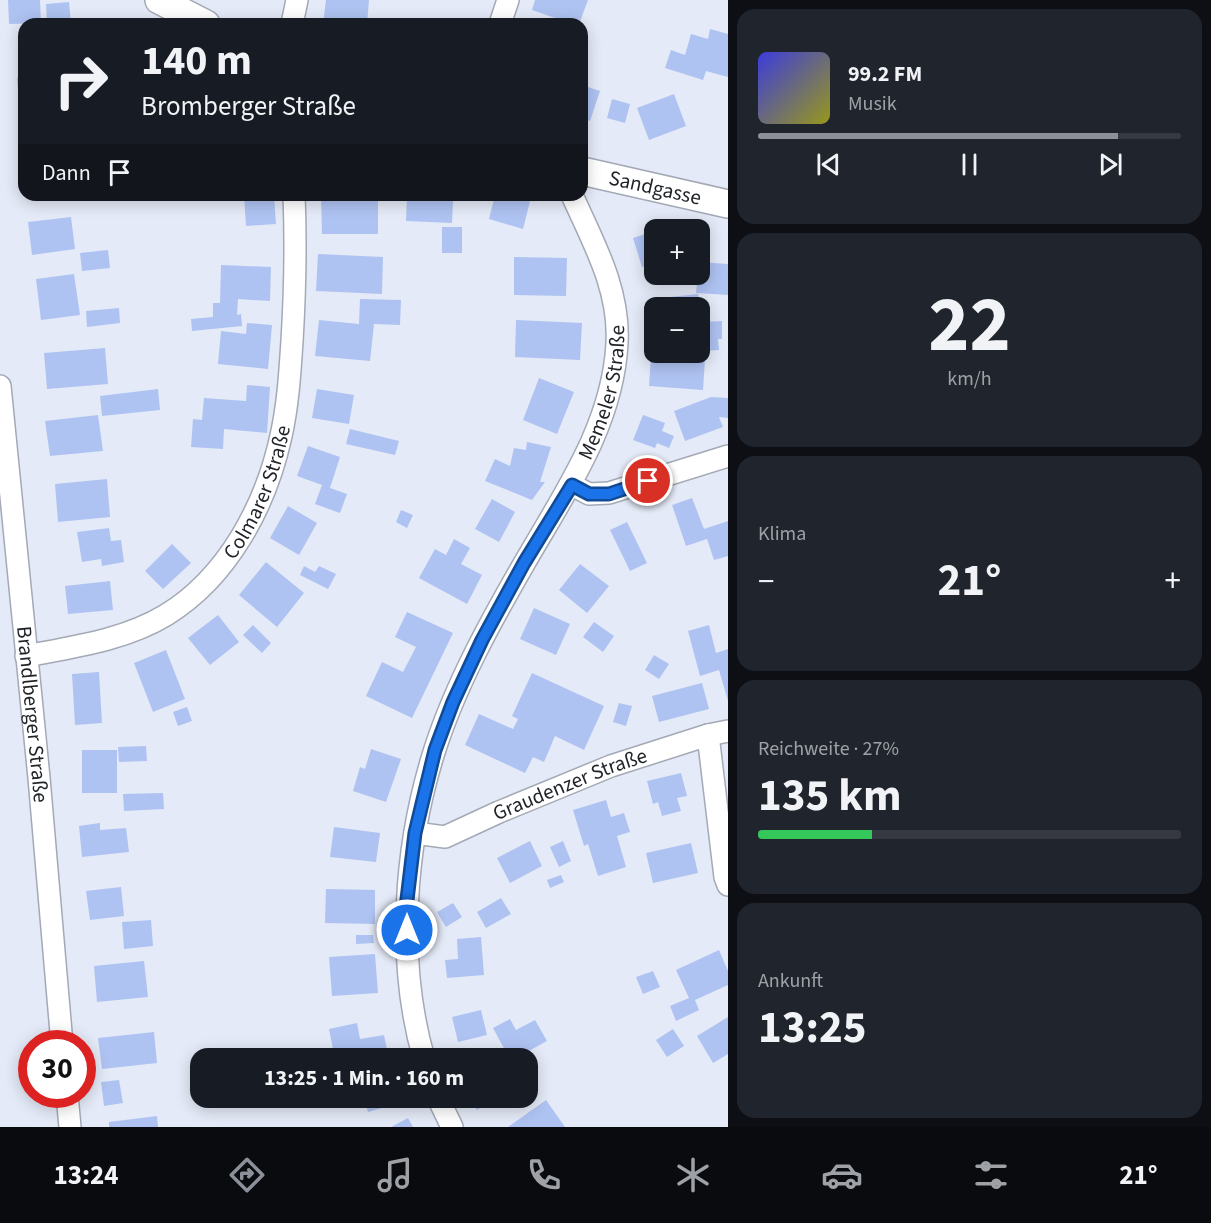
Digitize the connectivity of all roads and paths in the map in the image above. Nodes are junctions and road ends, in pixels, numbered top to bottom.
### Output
1 (159, 0) edge
2 (297, 0) edge
3 (508, 0) edge
4 (194, 18) edge
5 (293, 18) edge
6 (502, 18) edge
7 (588, 172) edge
8 (727, 200) edge
9 (294, 201) edge
10 (575, 201) edge
11 (0, 386) edge
12 (728, 456) edge
13 (572, 485) junction
14 (26, 656) junction
15 (718, 733) edge
16 (415, 833) junction
17 (728, 885) edge
18 (61, 1030) edge
19 (421, 1048) edge
20 (68, 1108) edge
21 (443, 1108) edge
22 (70, 1127) edge
23 (452, 1127) edge

1 - 4 street
2 - 5 street
3 - 6 street
7 - 8 street, Sandgasse
9 - 14 street, Colmarer Straße
10 - 13 street, Memeler Straße
11 - 14 street, Brandlberger Straße
12 - 13 street
13 - 16 street, Memeler Straße
14 - 18 street, Brandlberger Straße
15 - 16 street, Graudenzer Straße
15 - 17 street
16 - 19 street, Memeler Straße
20 - 22 street
21 - 23 street

